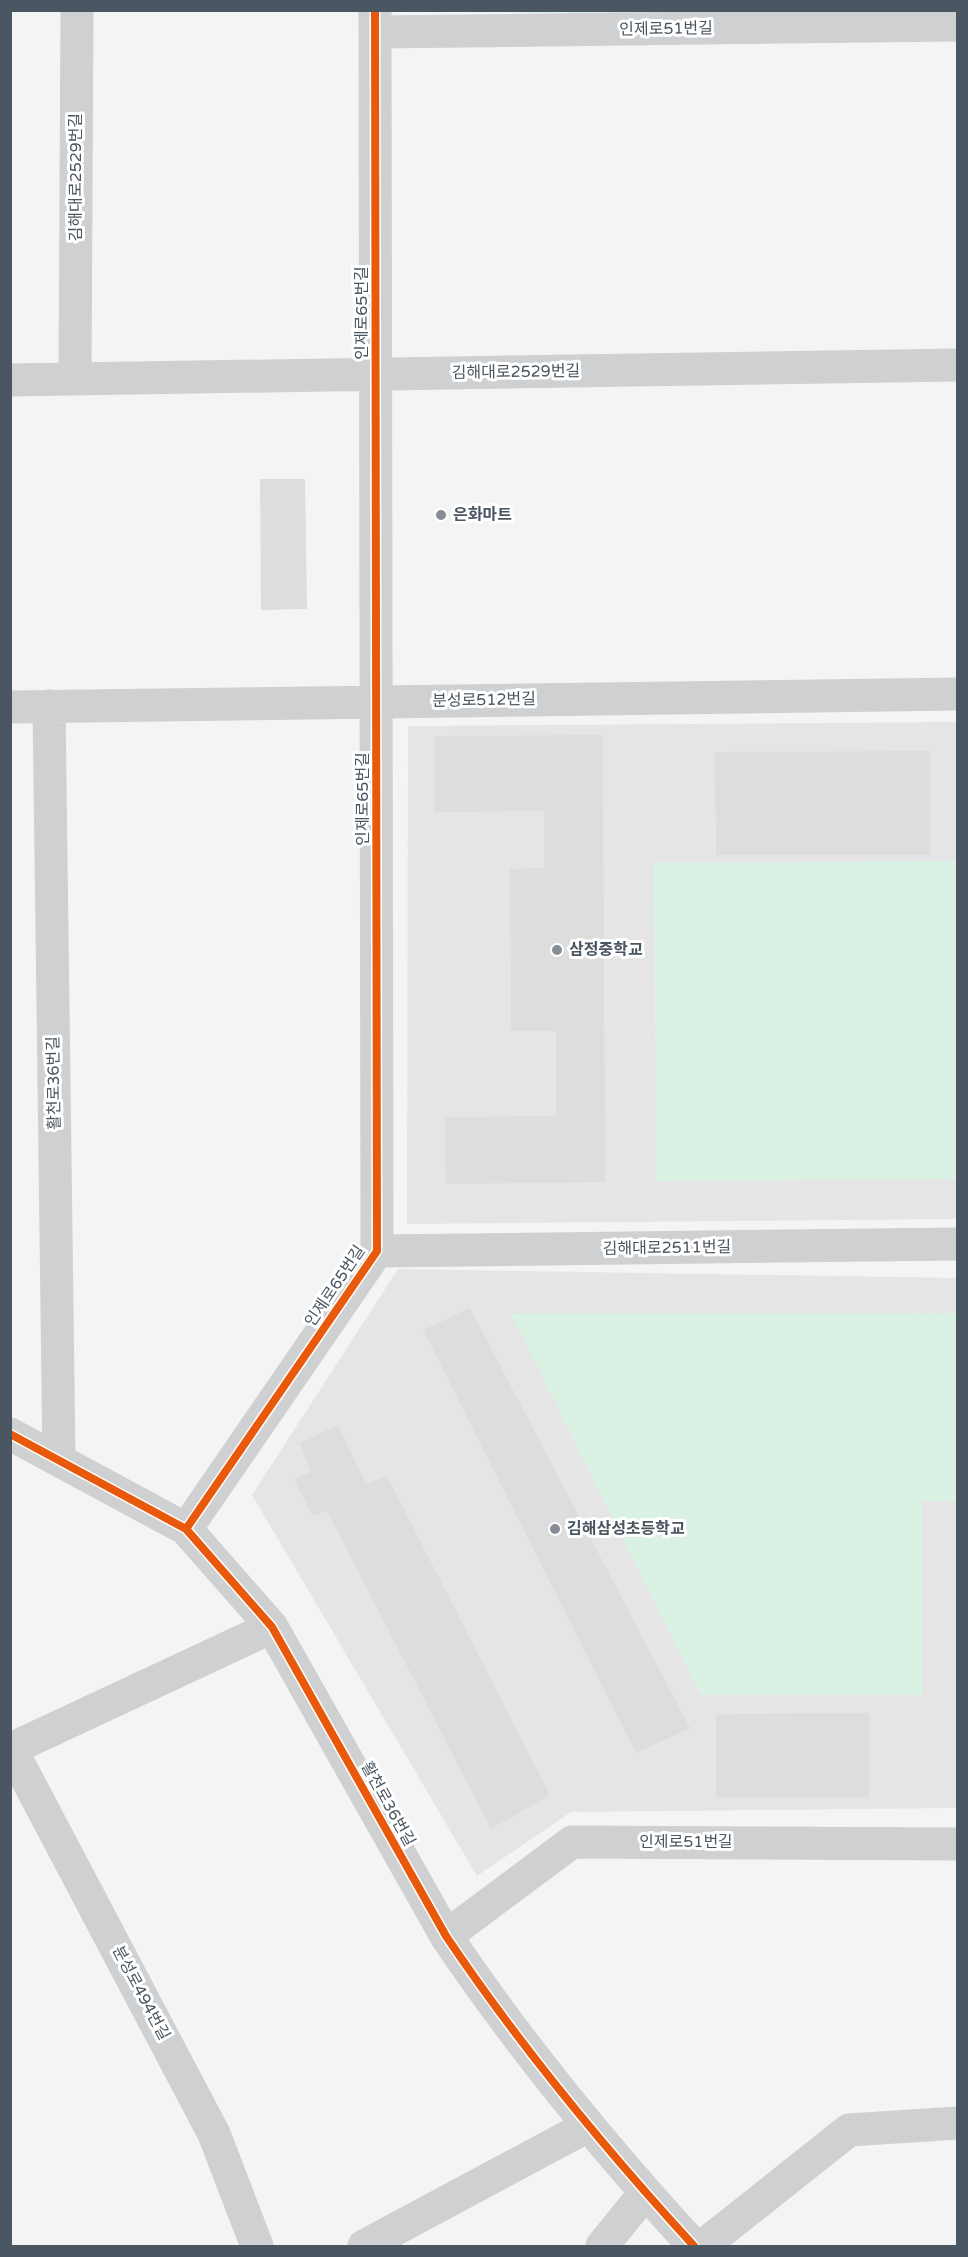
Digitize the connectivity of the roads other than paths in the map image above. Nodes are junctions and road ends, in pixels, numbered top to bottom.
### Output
1 (77, 10) edge
2 (375, 21) edge
3 (957, 25) edge
4 (957, 365) edge
5 (375, 374) junction
6 (75, 379) junction
7 (10, 380) edge
8 (957, 694) edge
9 (376, 702) junction
10 (49, 706) junction
11 (10, 707) edge
12 (957, 1244) edge
13 (377, 1251) junction
14 (10, 1434) edge
15 (59, 1459) junction
16 (186, 1529) junction
17 (272, 1627) junction
18 (12, 1748) edge
19 (957, 1844) edge
20 (446, 1936) junction
21 (957, 2123) edge
22 (588, 2126) junction
23 (645, 2193) junction
24 (257, 2247) edge
25 (364, 2247) edge
26 (602, 2247) edge
27 (694, 2247) edge
28 (703, 2247) edge

1 - 6 street, 김해대로2529번길
2 - 3 street, 인제로51번길
2 - 5 street, 인제로65번길
4 - 5 street, 김해대로2529번길
5 - 6 street, 김해대로2529번길
5 - 9 street, 인제로65번길
6 - 7 street, 김해대로2529번길
8 - 9 street, 분성로512번길
9 - 10 street, 분성로512번길
9 - 13 street, 인제로65번길
10 - 11 street, 분성로512번길
10 - 15 street, 활천로36번길
12 - 13 street, 김해대로2511번길
13 - 16 street, 인제로65번길
14 - 15 street, 활천로36번길
15 - 16 street, 활천로36번길
16 - 17 street, 활천로36번길
17 - 18 street
17 - 20 street, 활천로36번길
18 - 24 street, 분성로494번길
19 - 20 street, 인제로51번길
20 - 22 street, 활천로36번길
21 - 28 street
22 - 23 street, 활천로36번길
22 - 25 street
23 - 26 street
23 - 27 street, 활천로36번길

